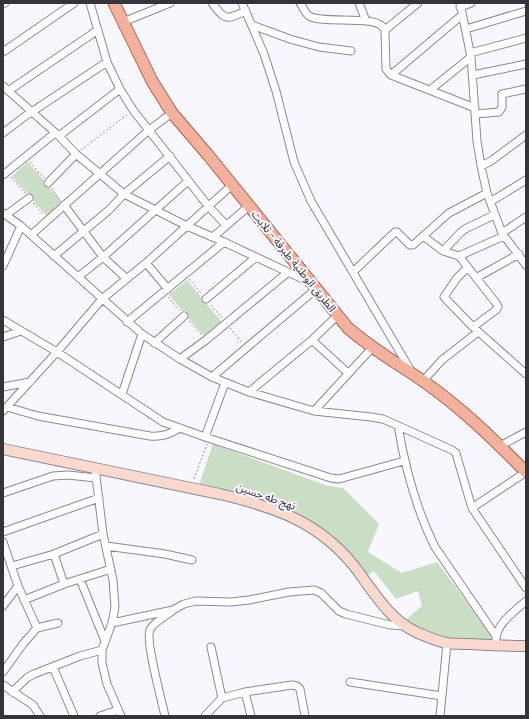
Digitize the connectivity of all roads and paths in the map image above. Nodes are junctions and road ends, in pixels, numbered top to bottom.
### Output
1 (74, 3) edge
2 (90, 3) edge
3 (114, 3) edge
4 (170, 3) edge
5 (212, 3) edge
6 (242, 3) edge
7 (300, 3) edge
8 (359, 3) edge
9 (418, 3) edge
10 (471, 3) edge
11 (460, 5) edge
12 (246, 11) junction
13 (526, 11) edge
14 (462, 15) junction
15 (366, 21) junction
16 (123, 22) junction
17 (252, 26) junction
18 (466, 29) junction
19 (98, 30) junction
20 (385, 30) junction
21 (526, 38) edge
22 (351, 51) dead end
23 (3, 52) edge
24 (471, 55) junction
25 (107, 62) junction
26 (526, 64) edge
27 (391, 75) junction
28 (473, 75) junction
29 (6, 88) edge
30 (120, 88) junction
31 (526, 89) edge
32 (430, 90) junction
33 (133, 110) junction
34 (32, 111) junction
35 (475, 111) junction
36 (172, 113) junction
37 (149, 130) junction
38 (3, 133) edge
39 (57, 134) junction
40 (526, 135) edge
41 (76, 154) junction
42 (170, 156) junction
43 (481, 166) junction
44 (99, 174) junction
45 (3, 175) edge
46 (526, 180) edge
47 (188, 181) junction
48 (48, 183) dead end
49 (232, 185) junction
50 (487, 193) junction
51 (124, 194) junction
52 (29, 198) dead end
53 (490, 202) junction
54 (64, 206) junction
55 (249, 206) junction
56 (208, 207) junction
57 (156, 210) junction
58 (5, 214) edge
59 (494, 215) junction
60 (526, 217) edge
61 (226, 225) junction
62 (21, 226) junction
63 (187, 226) junction
64 (83, 231) junction
65 (503, 234) junction
66 (31, 235) junction
67 (423, 236) junction
68 (213, 237) junction
69 (224, 242) junction
70 (444, 251) junction
71 (522, 255) edge
72 (54, 256) junction
73 (460, 256) junction
74 (104, 257) junction
75 (255, 258) junction
76 (146, 263) junction
77 (526, 265) edge
78 (3, 266) edge
79 (468, 267) junction
80 (353, 272) junction
81 (287, 273) junction
82 (185, 274) junction
83 (78, 278) junction
84 (476, 278) junction
85 (127, 279) junction
86 (314, 286) junction
87 (168, 289) junction
88 (102, 299) junction
89 (206, 299) junction
90 (338, 315) junction
91 (184, 316) dead end
92 (3, 320) edge
93 (127, 322) junction
94 (226, 323) junction
95 (475, 330) junction
96 (21, 331) junction
97 (142, 334) junction
98 (3, 338) edge
99 (312, 340) junction
100 (154, 343) junction
101 (246, 347) junction
102 (372, 348) junction
103 (57, 352) junction
104 (180, 359) junction
105 (348, 373) junction
106 (526, 374) edge
107 (212, 377) junction
108 (418, 378) junction
109 (31, 381) junction
110 (225, 383) junction
111 (3, 387) edge
112 (249, 392) junction
113 (122, 394) junction
114 (5, 409) edge
115 (314, 411) junction
116 (398, 426) junction
117 (180, 428) junction
118 (526, 432) edge
119 (208, 438) junction
120 (500, 446) junction
121 (3, 448) edge
122 (404, 461) junction
123 (526, 472) edge
124 (96, 473) junction
125 (191, 488) junction
126 (3, 493) edge
127 (99, 498) junction
128 (472, 508) junction
129 (3, 532) edge
130 (103, 534) junction
131 (106, 546) junction
132 (4, 548) edge
133 (54, 554) junction
134 (192, 560) dead end
135 (12, 566) junction
136 (110, 569) junction
137 (80, 579) junction
138 (64, 584) junction
139 (18, 586) junction
140 (526, 588) edge
141 (24, 600) junction
142 (526, 601) edge
143 (3, 606) edge
144 (173, 610) junction
145 (58, 623) dead end
146 (112, 623) junction
147 (406, 626) junction
148 (37, 628) junction
149 (105, 641) junction
150 (496, 641) junction
151 (447, 643) junction
152 (526, 646) edge
153 (211, 647) dead end
154 (102, 650) junction
155 (53, 666) junction
156 (3, 672) edge
157 (350, 682) dead end
158 (3, 685) edge
159 (12, 692) junction
160 (246, 692) junction
161 (442, 696) junction
162 (222, 698) junction
163 (120, 713) edge
164 (40, 716) edge
165 (74, 716) edge
166 (100, 716) edge
167 (165, 716) edge
168 (206, 716) edge
169 (251, 716) edge
170 (305, 716) edge
171 (440, 716) edge

1 - 23 street
2 - 19 street
3 - 16 main road, الطريق الوطنية طبرقة - تلابت
4 - 16 street
5 - 12 street
6 - 12 street
7 - 15 street
8 - 15 street
9 - 20 street
10 - 11 street
11 - 14 street
12 - 17 street
13 - 18 street
14 - 18 street
14 - 27 street
15 - 20 street
16 - 36 main road, الطريق الوطنية طبرقة - تلابت
17 - 22 street
17 - 80 street
18 - 24 street
19 - 25 street
19 - 29 street
20 - 27 street
21 - 24 street
24 - 28 street
24 - 32 street
25 - 30 street
25 - 34 street
26 - 28 street
27 - 32 street
28 - 35 street
29 - 34 street
30 - 33 street
30 - 39 street
31 - 35 street
32 - 35 street
33 - 37 street
33 - 41 path
34 - 38 street
34 - 39 street
35 - 43 street
36 - 37 street
36 - 49 main road, الطريق الوطنية طبرقة - تلابت
37 - 42 street
37 - 44 street
39 - 41 street
39 - 45 street
40 - 43 street
41 - 44 street
41 - 48 street
42 - 47 street
42 - 51 street
43 - 50 street
44 - 51 street
44 - 54 street
46 - 53 street
47 - 56 street
47 - 57 street
49 - 55 main road, الطريق الوطنية طبرقة - تلابت
49 - 56 street
50 - 53 street
50 - 67 street
51 - 57 street
51 - 64 street
52 - 58 street
53 - 59 street
54 - 64 street
54 - 66 street
55 - 61 street
55 - 86 main road, الطريق الوطنية طبرقة - تلابت
56 - 61 street
56 - 63 street
57 - 63 street
57 - 74 street
58 - 62 street
59 - 65 street
59 - 70 street
60 - 65 street
61 - 68 street
62 - 66 street
62 - 78 street
63 - 68 street
63 - 76 street
64 - 72 street
64 - 74 street
65 - 71 street
65 - 73 street
66 - 72 street
67 - 70 street
67 - 80 street
68 - 69 street
69 - 75 street
69 - 82 street
70 - 73 street
71 - 77 street
71 - 84 street
72 - 83 street
73 - 79 street
74 - 83 street
74 - 85 street
75 - 81 street
75 - 89 street
76 - 85 street
76 - 87 street
79 - 84 street
79 - 95 street
80 - 108 street
81 - 86 street
81 - 94 street
82 - 87 street
82 - 89 path
83 - 88 street
84 - 95 street
85 - 88 street
86 - 90 main road, الطريق الوطنية طبرقة - تلابت
86 - 101 street
87 - 93 street
88 - 93 street
88 - 103 street
89 - 94 path
90 - 99 street
90 - 102 main road, الطريق الوطنية طبرقة - تلابت
91 - 100 street
92 - 96 street
93 - 97 street
94 - 101 path
94 - 104 street
95 - 106 street
95 - 108 street
96 - 98 street
96 - 103 street
97 - 100 street
97 - 113 street
99 - 105 street
99 - 112 street
100 - 104 street
101 - 107 street
102 - 105 street
102 - 108 main road, الطريق الوطنية طبرقة - تلابت
103 - 109 street
103 - 113 street
104 - 107 street
105 - 115 street
107 - 110 street
108 - 120 main road, الطريق الوطنية طبرقة - تلابت
109 - 111 street
109 - 114 street
110 - 112 street
110 - 119 street
112 - 115 street
113 - 117 street
114 - 117 street
115 - 116 street
116 - 122 street
116 - 128 street
117 - 119 street
118 - 120 street
119 - 122 street
119 - 125 path
120 - 123 main road, الطريق الوطنية طبرقة - تلابت
121 - 124 main road, نهج طه حسين
122 - 150 street
123 - 128 street
124 - 125 main road, نهج طه حسين
124 - 126 street
124 - 127 street
125 - 147 main road, نهج طه حسين
127 - 129 street
127 - 130 street
128 - 140 street
130 - 131 street
130 - 133 street
131 - 134 street
131 - 136 street
132 - 135 street
133 - 135 street
133 - 138 street
135 - 139 street
136 - 137 street
136 - 146 street
137 - 138 street
137 - 149 street
138 - 141 street
139 - 141 street
139 - 143 street
141 - 148 street
142 - 150 street
144 - 146 street
144 - 147 street
144 - 167 street
145 - 148 street
146 - 149 street
147 - 151 main road, نهج طه حسين
148 - 156 street
149 - 154 street
150 - 151 main road, نهج طه حسين
150 - 152 main road, نهج طه حسين
151 - 161 street
153 - 162 street
154 - 155 street
154 - 163 street
155 - 159 street
155 - 165 street
157 - 161 street
158 - 159 street
159 - 164 street
160 - 162 street
160 - 169 street
160 - 170 street
161 - 171 street
162 - 168 street
163 - 166 street

